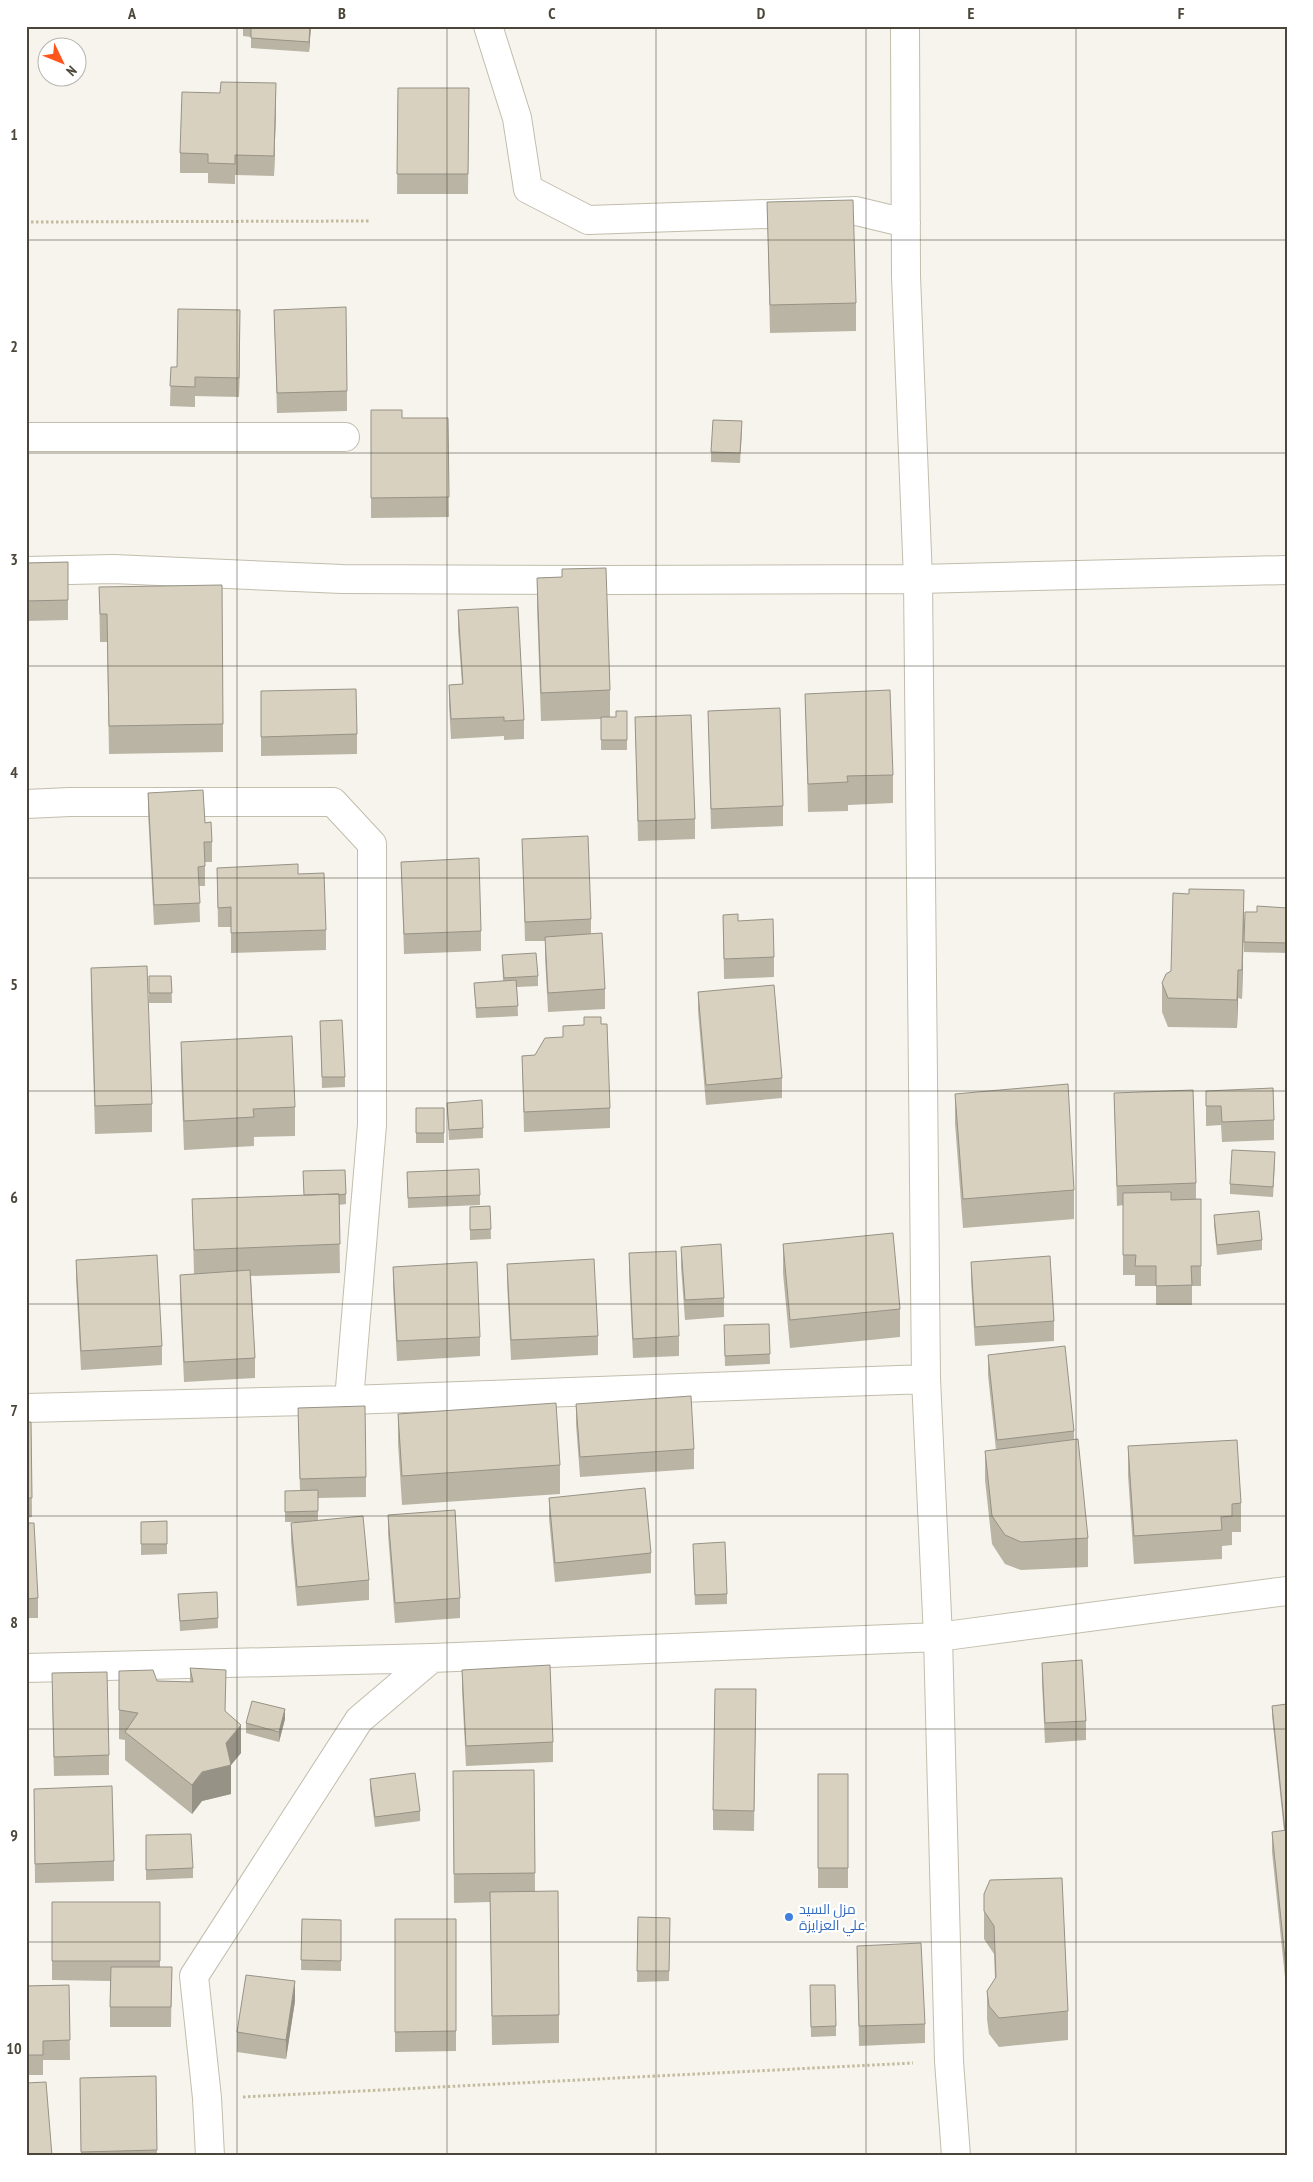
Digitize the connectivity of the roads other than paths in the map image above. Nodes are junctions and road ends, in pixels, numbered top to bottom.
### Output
1 (488, 26) edge
2 (905, 26) edge
3 (906, 223) junction
4 (26, 437) edge
5 (345, 438) dead end
6 (1287, 570) edge
7 (26, 571) edge
8 (918, 579) junction
9 (26, 804) edge
10 (926, 1379) junction
11 (349, 1400) junction
12 (26, 1408) edge
13 (1287, 1591) edge
14 (938, 1637) junction
15 (432, 1658) junction
16 (26, 1668) edge
17 (210, 2156) edge
18 (956, 2156) edge

1 - 3 street
2 - 3 street
3 - 8 street
4 - 5 street
6 - 8 street
7 - 8 street
8 - 10 street
9 - 11 street
10 - 11 street
10 - 14 street
11 - 12 street
13 - 14 street
14 - 15 street
14 - 18 street
15 - 16 street
15 - 17 street

